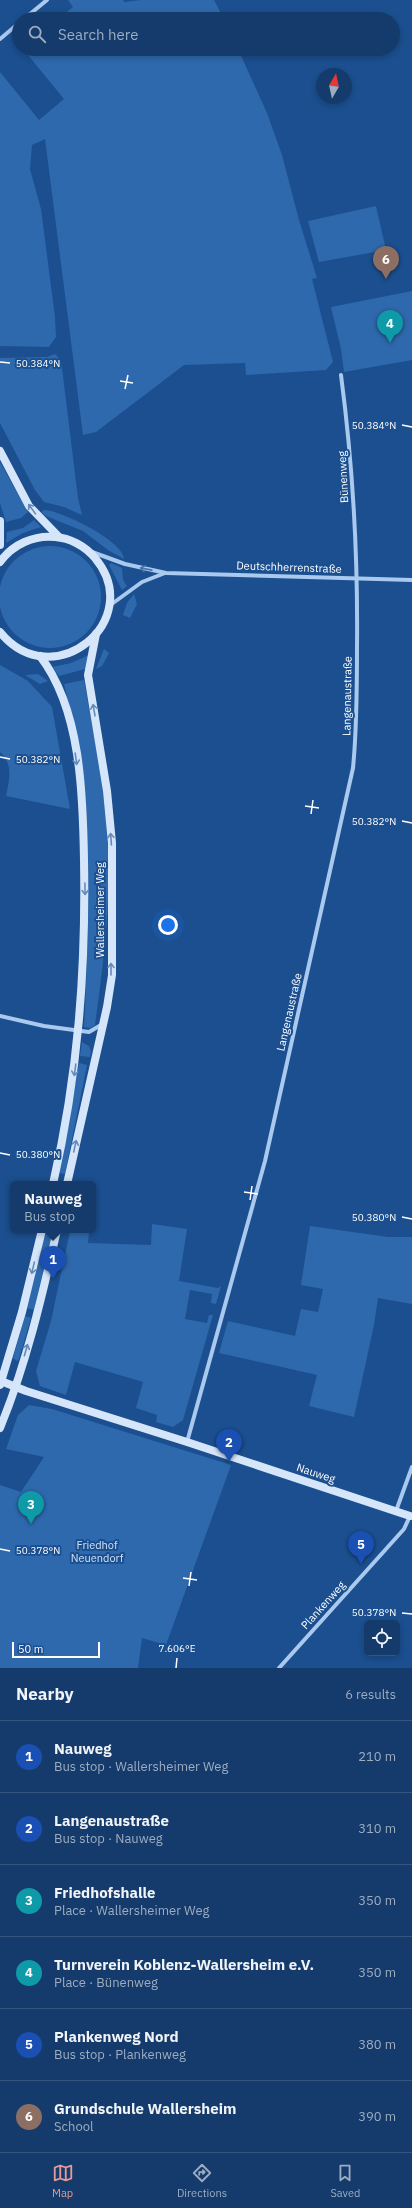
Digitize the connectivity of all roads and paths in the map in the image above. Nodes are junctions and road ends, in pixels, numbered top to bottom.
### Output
1 (47, 0) edge
2 (32, 12) edge
3 (12, 29) edge
4 (0, 39) edge
5 (341, 375) dead end
6 (0, 451) edge
7 (0, 521) edge
8 (58, 537) junction
9 (0, 545) edge
10 (87, 550) junction
11 (0, 562) edge
12 (166, 573) junction
13 (357, 578) junction
14 (412, 580) edge
15 (109, 606) junction
16 (0, 632) edge
17 (96, 634) junction
18 (40, 656) junction
19 (0, 1016) edge
20 (101, 1025) junction
21 (79, 1031) junction
22 (54, 1181) edge
23 (68, 1181) edge
24 (41, 1233) edge
25 (56, 1233) edge
26 (1, 1383) edge
27 (15, 1387) junction
28 (0, 1428) edge
29 (187, 1442) junction
30 (412, 1467) edge
31 (396, 1511) junction
32 (411, 1516) edge
33 (279, 1668) edge

1 - 2 street
3 - 4 street
5 - 13 street, Bünenweg
8 -> 6 street
7 - 9 street
8 - 10 street, Wallersheimer Weg
8 - 11 street, Wallersheimer Weg
12 -> 10 street, Deutschherrenstraße
10 - 15 street, Wallersheimer Weg
12 - 13 street, Deutschherrenstraße
12 - 15 street, Deutschherrenstraße
13 - 14 street, Deutschherrenstraße
13 - 29 street, Langenaustraße
15 - 17 street, Wallersheimer Weg
16 - 18 street, Wallersheimer Weg
17 - 18 street, Wallersheimer Weg
20 -> 17 street, Wallersheimer Weg
18 -> 21 street, Wallersheimer Weg
19 - 21 street
20 - 21 street
23 -> 20 street, Wallersheimer Weg
21 -> 22 street, Wallersheimer Weg
24 -> 26 street
27 -> 25 street
26 - 27 street, Nauweg
27 - 28 street
27 - 29 street, Nauweg
29 - 31 street, Nauweg
30 - 31 street
31 - 32 street, Nauweg
32 - 33 street, Plankenweg

